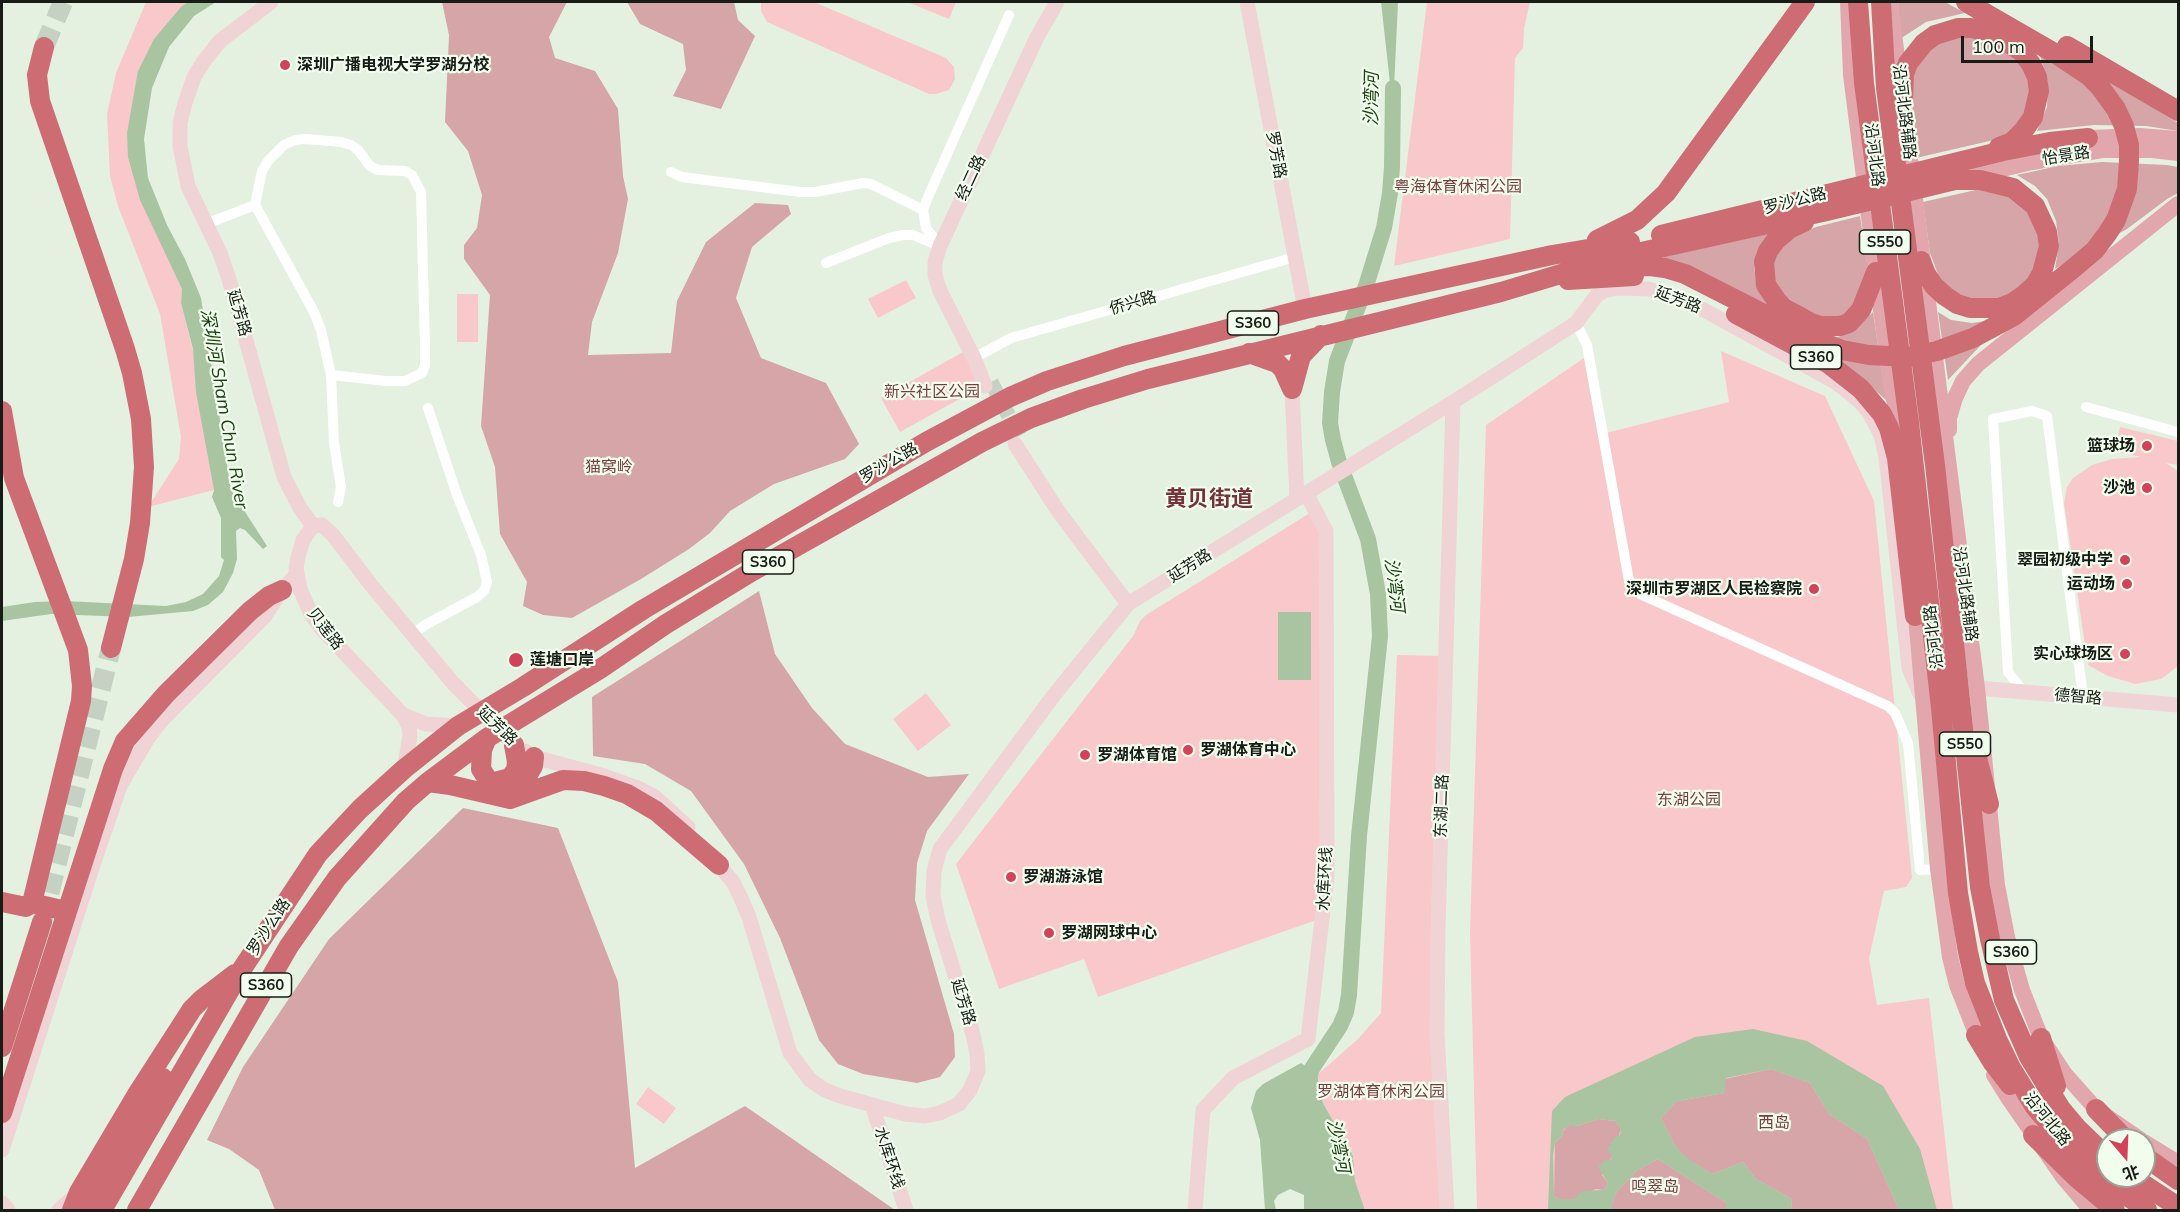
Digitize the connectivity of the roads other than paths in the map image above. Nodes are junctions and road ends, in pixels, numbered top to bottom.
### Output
1 (271, 2) edge
2 (1057, 2) edge
3 (1246, 2) edge
4 (1804, 2) edge
5 (1848, 2) edge
6 (1858, 2) edge
7 (1881, 2) edge
8 (1890, 2) edge
9 (1966, 2) edge
10 (1992, 2) edge
11 (1009, 15) dead end
12 (44, 47) tunnel mouth
13 (1903, 100) junction
14 (2178, 111) edge
15 (2088, 138) junction
16 (2178, 139) edge
17 (2178, 153) edge
18 (1975, 158) junction
19 (671, 172) dead end
20 (1928, 177) junction
21 (1955, 180) junction
22 (1847, 197) junction
23 (2178, 204) edge
24 (255, 205) junction
25 (923, 210) junction
26 (1827, 211) junction
27 (206, 224) junction
28 (940, 246) junction
29 (1552, 255) junction
30 (1295, 257) junction
31 (1922, 261) junction
32 (826, 263) dead end
33 (1876, 272) junction
34 (1541, 281) junction
35 (1311, 308) junction
36 (1576, 323) junction
37 (1322, 335) junction
38 (1932, 341) junction
39 (1249, 353) junction
40 (974, 358) junction
41 (331, 375) junction
42 (988, 384) tunnel mouth
43 (1292, 389) junction
44 (1453, 402) junction
45 (2086, 407) dead end
46 (428, 408) dead end
47 (2, 411) edge
48 (1930, 424) junction
49 (2178, 432) edge
50 (1019, 443) tunnel mouth
51 (1949, 473) junction
52 (1915, 481) junction
53 (1307, 493) junction
54 (338, 502) dead end
55 (1919, 515) junction
56 (313, 526) junction
57 (297, 574) junction
58 (282, 590) junction
59 (1128, 604) junction
60 (1915, 616) junction
61 (412, 635) junction
62 (111, 648) tunnel mouth
63 (1968, 687) junction
64 (2024, 692) junction
65 (2083, 697) junction
66 (1923, 701) junction
67 (2178, 705) edge
68 (403, 715) junction
69 (464, 722) junction
70 (487, 738) junction
71 (514, 745) junction
72 (534, 757) junction
73 (404, 769) junction
74 (428, 782) junction
75 (1989, 804) joint
76 (719, 866) junction
77 (1938, 869) junction
78 (2, 902) edge
79 (32, 903) junction
80 (66, 911) junction
81 (42, 922) tunnel mouth
82 (242, 969) junction
83 (218, 987) junction
84 (1976, 1035) junction
85 (2040, 1038) junction
86 (2, 1047) edge
87 (872, 1106) junction
88 (2096, 1108) junction
89 (2, 1113) edge
90 (2115, 1128) edge
91 (2124, 1128) edge
92 (2033, 1135) junction
93 (2072, 1136) junction
94 (2, 1149) edge
95 (2156, 1149) edge
96 (2096, 1151) edge
97 (2178, 1163) edge
98 (2156, 1164) edge
99 (2178, 1180) edge
100 (2149, 1188) edge
101 (2171, 1202) edge
102 (2, 1203) edge
103 (77, 1204) edge
104 (8, 1210) edge
105 (59, 1210) edge
106 (102, 1210) edge
107 (136, 1210) edge
108 (906, 1210) edge
109 (1195, 1210) edge
110 (1446, 1210) edge
111 (2091, 1210) edge
112 (2115, 1210) edge
113 (2147, 1210) edge

1 - 27 street, 延芳路
2 - 28 street, 经二路
3 - 30 street, 罗芳路
4 - 29 highway
5 - 33 main road
6 - 52 highway, 沿河北路 / S550
7 - 48 highway, 沿河北路 / S550
8 - 13 main road, 沿河北路辅路
9 - 34 highway
10 - 14 highway
11 - 25 street
12 - 62 highway
13 - 18 highway
13 - 31 main road, 沿河北路辅路
15 - 16 main road, 怡景路
15 - 18 highway, 罗沙公路
15 - 20 highway
17 - 21 main road, 怡景路
18 - 20 highway, 罗沙公路
19 - 25 street
20 - 21 highway, 罗沙公路
20 - 22 highway, 罗沙公路
21 - 31 highway, 罗沙公路
22 - 26 highway, 罗沙公路
22 - 29 highway, 罗沙公路 / S360
23 - 51 main road
24 - 27 street
24 - 41 street
24 - 41 street
25 - 28 street
26 - 33 highway
26 - 34 highway, 罗沙公路
27 - 56 street, 延芳路
28 - 32 street
28 - 40 street, 经二路
29 - 35 highway, 罗沙公路 / S360
30 - 35 street, 罗芳路
30 - 40 street, 侨兴路
31 - 38 main road, 沿河北路辅路
33 - 52 main road
34 - 37 highway, 罗沙公路 / S360
34 - 60 highway, S360
35 - 69 highway, 罗沙公路 / S360
36 - 44 street, 延芳路
36 - 66 street, 延芳路
36 - 77 street
37 - 39 highway, 罗沙公路 / S360
37 - 43 highway
38 - 48 highway
38 - 51 main road, 沿河北路辅路
39 - 43 highway
39 - 70 highway, 罗沙公路 / S360
40 - 42 street, 经二路
41 - 54 street
43 - 53 street
44 - 53 street, 延芳路
44 - 110 street, 东湖二路
45 - 49 street
46 - 61 street
47 - 79 highway
48 - 63 highway, 沿河北路 / S550
50 - 59 street
51 - 63 main road, 沿河北路辅路
52 - 55 highway, 沿河北路 / S360
53 - 59 street, 延芳路
53 - 109 street, 水库环线
55 - 60 main road, S360
55 - 93 highway, 沿河北路 / S360
56 - 57 street, 贝莲路
56 - 61 street, 延芳路
57 - 58 street
57 - 68 street, 贝莲路
58 - 80 highway
58 - 94 street
59 - 87 street, 延芳路
60 - 66 main road, S360
61 - 71 street, 延芳路
63 - 64 street, 德智路
63 - 75 highway
63 - 93 highway, 沿河北路 / S550
64 - 65 street, 德智路
64 - 65 street
65 - 67 street, 德智路
66 - 77 main road, S360
68 - 69 street, 贝莲路
68 - 73 street
69 - 73 highway, 罗沙公路 / S360
70 - 71 highway
70 - 74 highway, 罗沙公路 / S360
71 - 72 street, 延芳路
72 - 74 highway
72 - 76 street, 延芳路
73 - 82 highway, 罗沙公路 / S360
74 - 76 highway
74 - 107 highway, 罗沙公路 / S360
75 - 85 main road, S360
76 - 87 street, 延芳路
77 - 84 main road, S360
78 - 79 highway
79 - 80 highway
80 - 89 highway
81 - 86 highway
82 - 83 highway
82 - 106 highway, 罗沙公路 / S360
83 - 103 highway
83 - 103 highway
84 - 92 main road, S360
84 - 93 highway
85 - 88 main road, S360
85 - 93 highway
87 - 108 street, 水库环线
88 - 90 highway
88 - 91 main road, S360
92 - 111 main road, S360
92 - 112 highway
93 - 96 highway, 沿河北路
93 - 113 highway, 沿河北路
95 - 97 main road, S360
98 - 99 highway
100 - 101 highway
102 - 104 street
103 - 105 street

